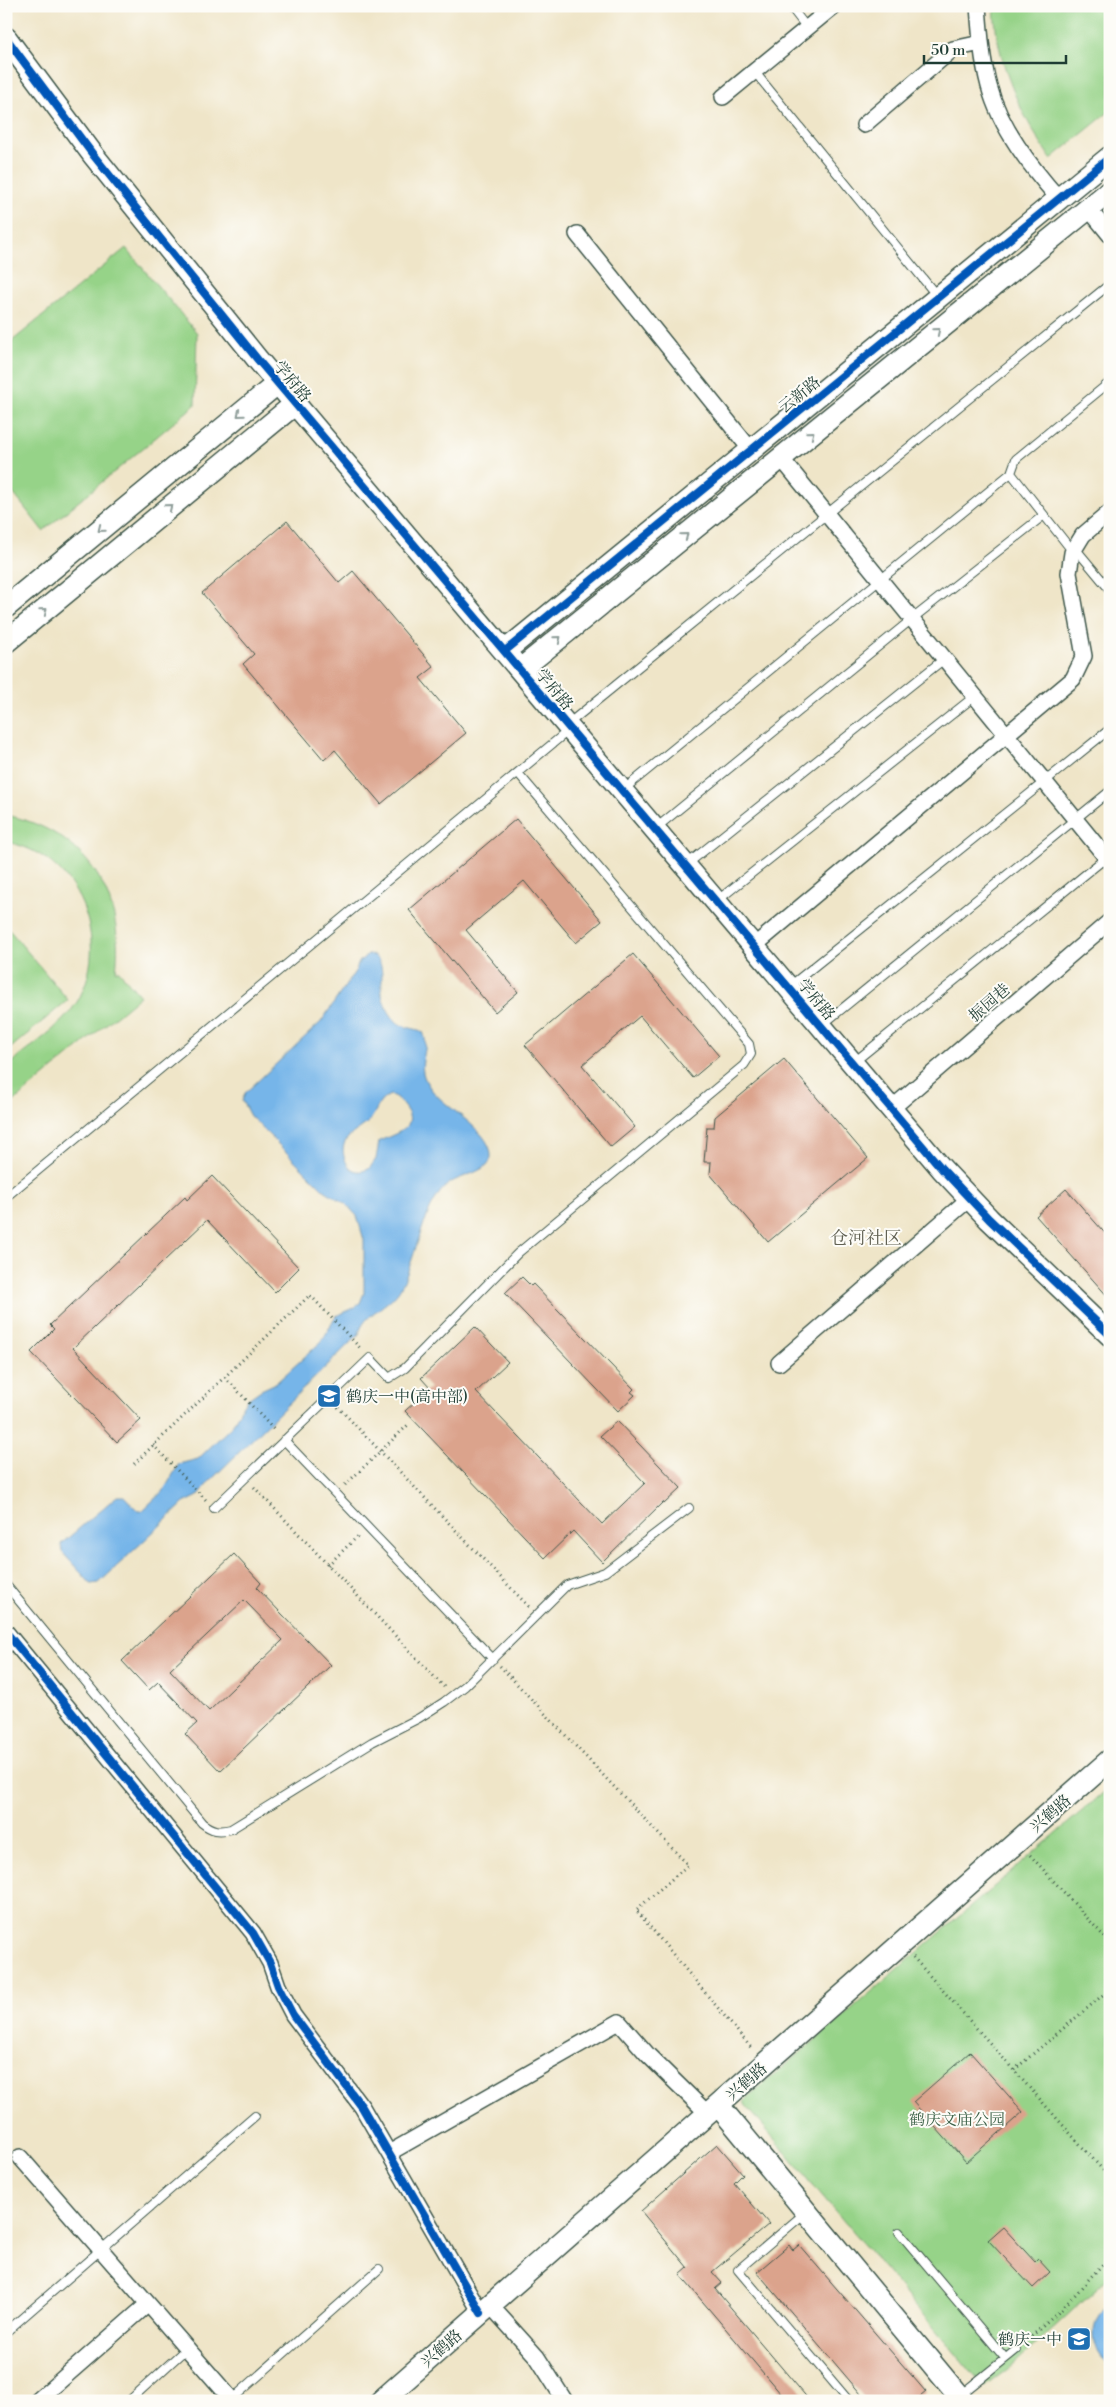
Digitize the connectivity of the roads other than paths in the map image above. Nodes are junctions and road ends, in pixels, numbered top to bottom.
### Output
1 (790, 6) edge
2 (834, 6) edge
3 (978, 6) edge
4 (807, 28) junction
5 (6, 38) edge
6 (981, 42) junction
7 (754, 71) junction
8 (723, 97) dead end
9 (864, 126) dead end
10 (1110, 157) edge
11 (1110, 190) edge
12 (1059, 198) junction
13 (1088, 208) junction
14 (577, 234) dead end
15 (1110, 235) edge
16 (1110, 284) edge
17 (939, 297) junction
18 (1110, 382) edge
19 (278, 383) junction
20 (295, 404) junction
21 (752, 450) junction
22 (781, 458) junction
23 (1011, 473) junction
24 (1110, 512) edge
25 (827, 514) junction
26 (1044, 516) junction
27 (1074, 550) junction
28 (880, 580) junction
29 (1110, 590) edge
30 (6, 607) edge
31 (912, 619) junction
32 (6, 642) edge
33 (505, 651) junction
34 (944, 659) junction
35 (521, 669) junction
36 (975, 696) junction
37 (569, 727) junction
38 (1110, 728) edge
39 (1006, 735) junction
40 (518, 773) junction
41 (1044, 782) junction
42 (622, 790) junction
43 (1110, 791) edge
44 (1074, 819) junction
45 (656, 829) junction
46 (1109, 858) edge
47 (686, 866) junction
48 (716, 901) junction
49 (1110, 921) edge
50 (754, 946) junction
51 (789, 987) junction
52 (821, 1025) junction
53 (853, 1063) junction
54 (891, 1109) junction
55 (6, 1197) edge
56 (970, 1198) junction
57 (1110, 1335) edge
58 (779, 1363) dead end
59 (284, 1440) junction
60 (214, 1508) dead end
61 (689, 1508) dead end
62 (6, 1585) edge
63 (6, 1632) edge
64 (493, 1659) junction
65 (1110, 1760) edge
66 (713, 2110) junction
67 (255, 2116) dead end
68 (389, 2153) junction
69 (20, 2157) dead end
70 (806, 2212) junction
71 (899, 2232) dead end
72 (101, 2250) junction
73 (378, 2269) dead end
74 (148, 2304) junction
75 (485, 2309) junction
76 (6, 2332) edge
77 (187, 2348) junction
78 (1016, 2350) road end
79 (1005, 2358) junction
80 (958, 2399) edge
81 (231, 2400) edge
82 (37, 2401) edge
83 (130, 2401) edge
84 (381, 2401) edge
85 (565, 2401) edge
86 (849, 2401) edge

1 - 4 lane
2 - 4 street
3 - 6 street
4 - 7 street
5 - 19 street, 学府路
6 - 9 street
6 - 12 street
7 - 8 street
7 - 17 lane
10 - 12 street, 云新路
11 - 13 street
12 - 17 street, 云新路
13 - 15 street
22 -> 13 street
14 - 21 street
16 - 25 lane
17 - 21 street, 云新路
18 - 23 lane
19 - 20 street, 学府路
19 -> 30 street
32 -> 20 street
20 - 33 street, 学府路
21 - 33 street, 云新路
22 - 25 street
35 -> 22 street
23 - 26 lane
23 - 28 lane
24 - 27 street
25 - 28 street
25 - 37 lane
26 - 27 lane
26 - 31 lane
27 - 29 lane
27 - 39 street
28 - 31 street
28 - 42 lane
31 - 34 street
31 - 45 lane
33 - 35 street, 学府路
34 - 36 street
34 - 47 lane
35 - 37 street, 学府路
36 - 39 street
36 - 48 lane
37 - 40 lane
37 - 42 street, 学府路
38 - 41 lane
39 - 41 street
39 - 50 street
40 - 55 lane
40 - 59 lane
41 - 44 street
41 - 51 lane
42 - 45 street, 学府路
43 - 44 lane
44 - 46 street
44 - 52 lane
45 - 47 street, 学府路
46 - 53 lane
47 - 48 street, 学府路
48 - 50 street, 学府路
49 - 54 street, 振园巷
50 - 51 street, 学府路
51 - 52 street, 学府路
52 - 53 street, 学府路
53 - 54 street, 学府路
54 - 56 street, 学府路
56 - 57 street, 学府路
56 - 58 street
59 - 60 lane
59 - 64 lane
61 - 64 lane
62 - 64 lane
63 - 68 street
65 - 66 street, 兴鹤路
66 - 68 street
66 - 70 street
66 - 75 street, 兴鹤路
67 - 72 lane
68 - 75 street
69 - 72 street
70 - 80 street
70 - 86 lane
71 - 79 lane
72 - 74 street
72 - 76 lane
73 - 81 lane
74 - 77 street
74 - 82 street
75 - 84 street, 兴鹤路
75 - 85 street
77 - 81 street
77 - 83 lane
78 - 79 lane
79 - 80 lane

